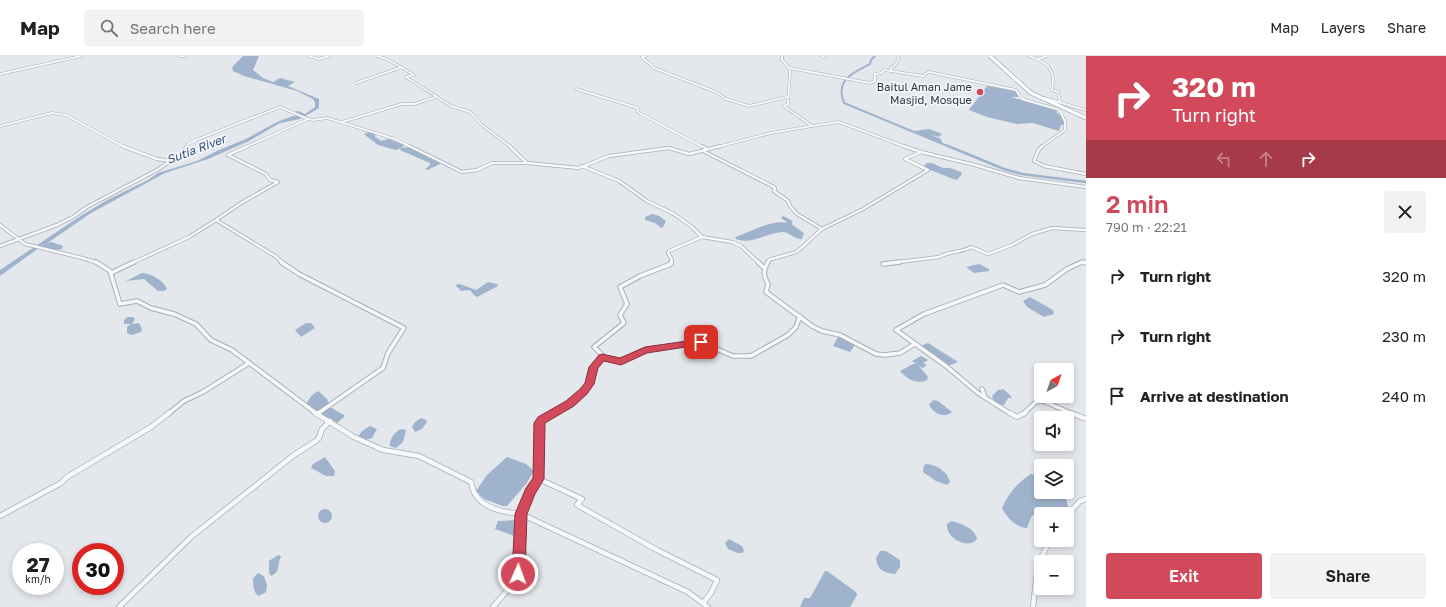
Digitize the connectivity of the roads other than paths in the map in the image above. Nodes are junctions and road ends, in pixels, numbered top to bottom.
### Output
1 (81, 56) edge
2 (179, 56) edge
3 (184, 56) edge
4 (308, 56) edge
5 (330, 56) edge
6 (380, 56) edge
7 (646, 56) edge
8 (782, 56) edge
9 (898, 56) edge
10 (990, 56) edge
11 (1029, 56) edge
12 (1047, 56) edge
13 (1038, 59) junction
14 (402, 67) junction
15 (789, 68) junction
16 (890, 71) junction
17 (0, 74) edge
18 (356, 83) dead end
19 (576, 89) dead end
20 (1037, 96) junction
21 (787, 97) junction
22 (436, 98) junction
23 (1060, 102) junction
24 (1086, 110) edge
25 (1086, 118) edge
26 (308, 119) junction
27 (342, 122) junction
28 (0, 126) edge
29 (812, 126) junction
30 (707, 150) junction
31 (703, 151) junction
32 (921, 152) junction
33 (171, 161) junction
34 (527, 163) junction
35 (582, 166) junction
36 (1086, 174) edge
37 (1086, 187) edge
38 (216, 220) junction
39 (0, 225) edge
40 (822, 229) junction
41 (1086, 230) edge
42 (702, 237) junction
43 (19, 239) junction
44 (0, 246) edge
45 (1086, 263) edge
46 (883, 264) dead end
47 (764, 268) junction
48 (111, 273) junction
49 (800, 316) junction
50 (914, 344) junction
51 (602, 357) junction
52 (249, 363) junction
53 (982, 389) dead end
54 (985, 398) junction
55 (317, 414) junction
56 (1086, 420) edge
57 (330, 421) junction
58 (539, 479) junction
59 (1086, 499) edge
60 (1074, 507) edge
61 (521, 514) junction
62 (0, 516) edge
63 (1046, 547) edge
64 (703, 603) junction
65 (119, 607) edge
66 (493, 607) edge
67 (708, 607) edge
68 (1032, 607) edge

1 - 17 street
2 - 3 street
4 - 5 street
6 - 14 street
7 - 21 street
8 - 15 street
9 - 16 street
10 - 20 highway
11 - 13 street
12 - 13 street
13 - 23 street
14 - 18 street
14 - 22 street
15 - 16 street
15 - 21 street
16 - 36 street
19 - 30 street
20 - 23 street
20 - 25 highway
21 - 29 street
22 - 27 street
22 - 34 street
23 - 24 street
26 - 27 street
26 - 33 street
26 - 38 street
27 - 34 street
28 - 33 street
29 - 30 street
29 - 32 street
30 - 31 street
31 - 35 street
31 - 40 street
32 - 37 street
32 - 40 street
33 - 43 street
34 - 35 street
35 - 42 street
38 - 48 street
38 - 55 street
39 - 43 street
40 - 47 street
41 - 46 street
42 - 47 street
42 - 51 street
43 - 44 street
43 - 48 street
45 - 50 street
47 - 49 street
48 - 52 street
49 - 50 street
49 - 51 street
50 - 54 street
51 - 58 street
52 - 55 street
52 - 62 street
53 - 54 street
54 - 56 street
55 - 57 street
57 - 61 street
57 - 65 street
58 - 61 street
58 - 64 street
59 - 60 street
61 - 64 street
61 - 66 street
63 - 68 street
64 - 67 street

